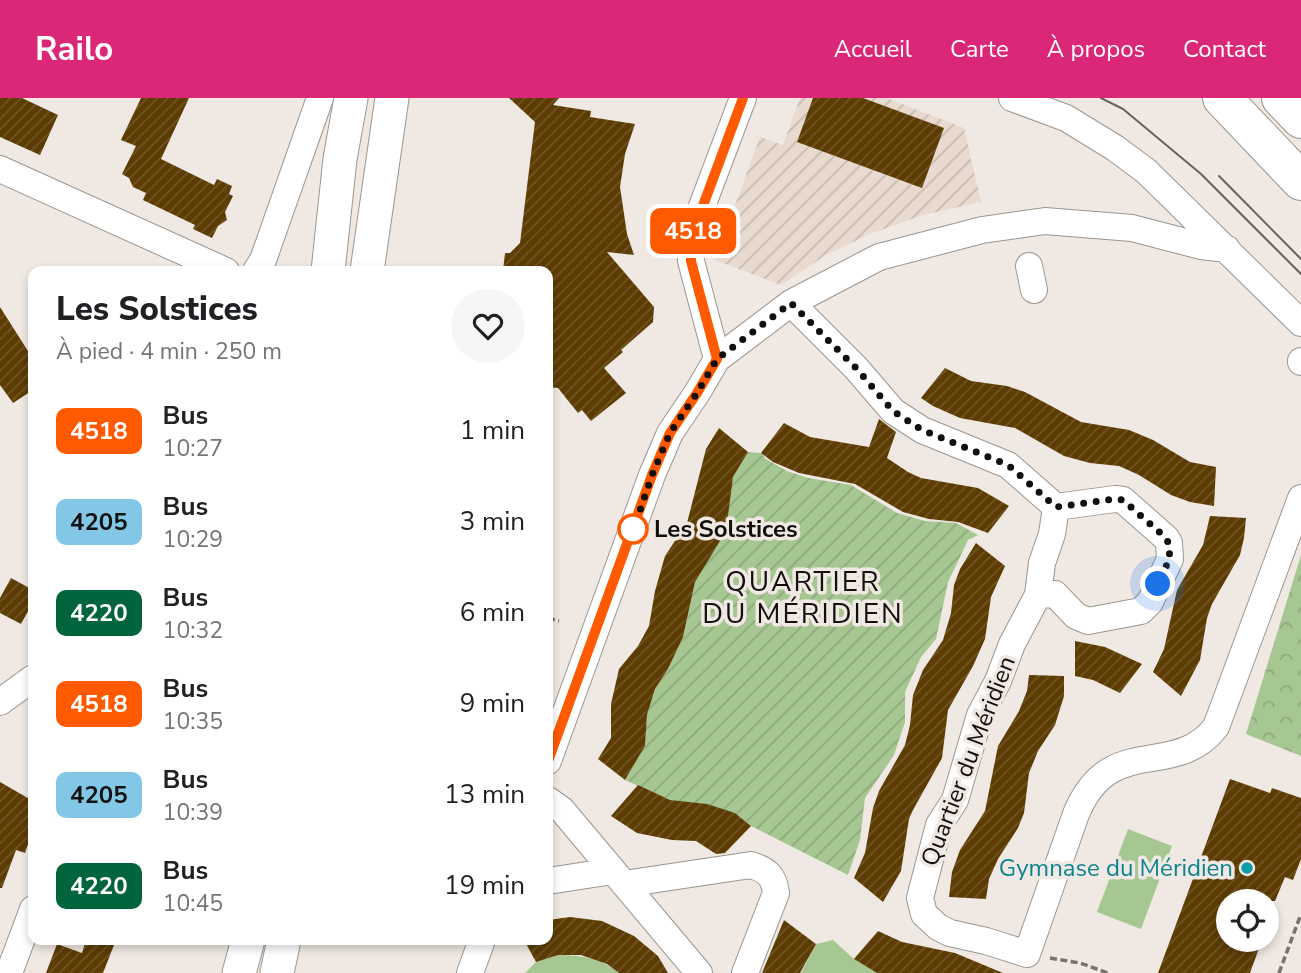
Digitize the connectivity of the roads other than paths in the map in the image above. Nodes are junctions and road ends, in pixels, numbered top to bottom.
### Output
1 (320, 98) edge
2 (351, 98) edge
3 (393, 98) edge
4 (743, 98) edge
5 (1012, 98) edge
6 (1222, 98) edge
7 (1281, 98) edge
8 (1301, 120) edge
9 (0, 169) edge
10 (1301, 181) edge
11 (1227, 249) junction
12 (215, 266) edge
13 (259, 266) edge
14 (329, 266) edge
15 (362, 266) edge
16 (791, 303) junction
17 (1301, 323) edge
18 (717, 359) junction
19 (1301, 498) edge
20 (1056, 507) junction
21 (1038, 595) junction
22 (28, 682) edge
23 (0, 702) edge
24 (553, 747) edge
25 (553, 804) edge
26 (619, 877) junction
27 (553, 881) edge
28 (28, 922) edge
29 (247, 945) edge
30 (283, 945) edge
31 (480, 945) edge
32 (1030, 964) edge
33 (9, 973) edge
34 (239, 973) edge
35 (277, 973) edge
36 (470, 973) edge
37 (699, 973) edge
38 (745, 973) edge

1 - 13 street
2 - 14 main road
3 - 15 main road
4 - 18 street
5 - 11 street
6 - 10 highway
7 - 8 highway
9 - 12 street
11 - 16 street
11 - 17 street
16 - 18 street
16 - 20 street
18 - 24 street
19 - 32 street
20 - 21 street, Quartier du Méridien
20 - 21 street
21 - 32 street, Quartier du Méridien
22 - 23 street
25 - 26 street
26 - 27 street
26 - 37 street
26 - 38 street
28 - 33 street
29 - 34 main road
30 - 35 main road
31 - 36 street

